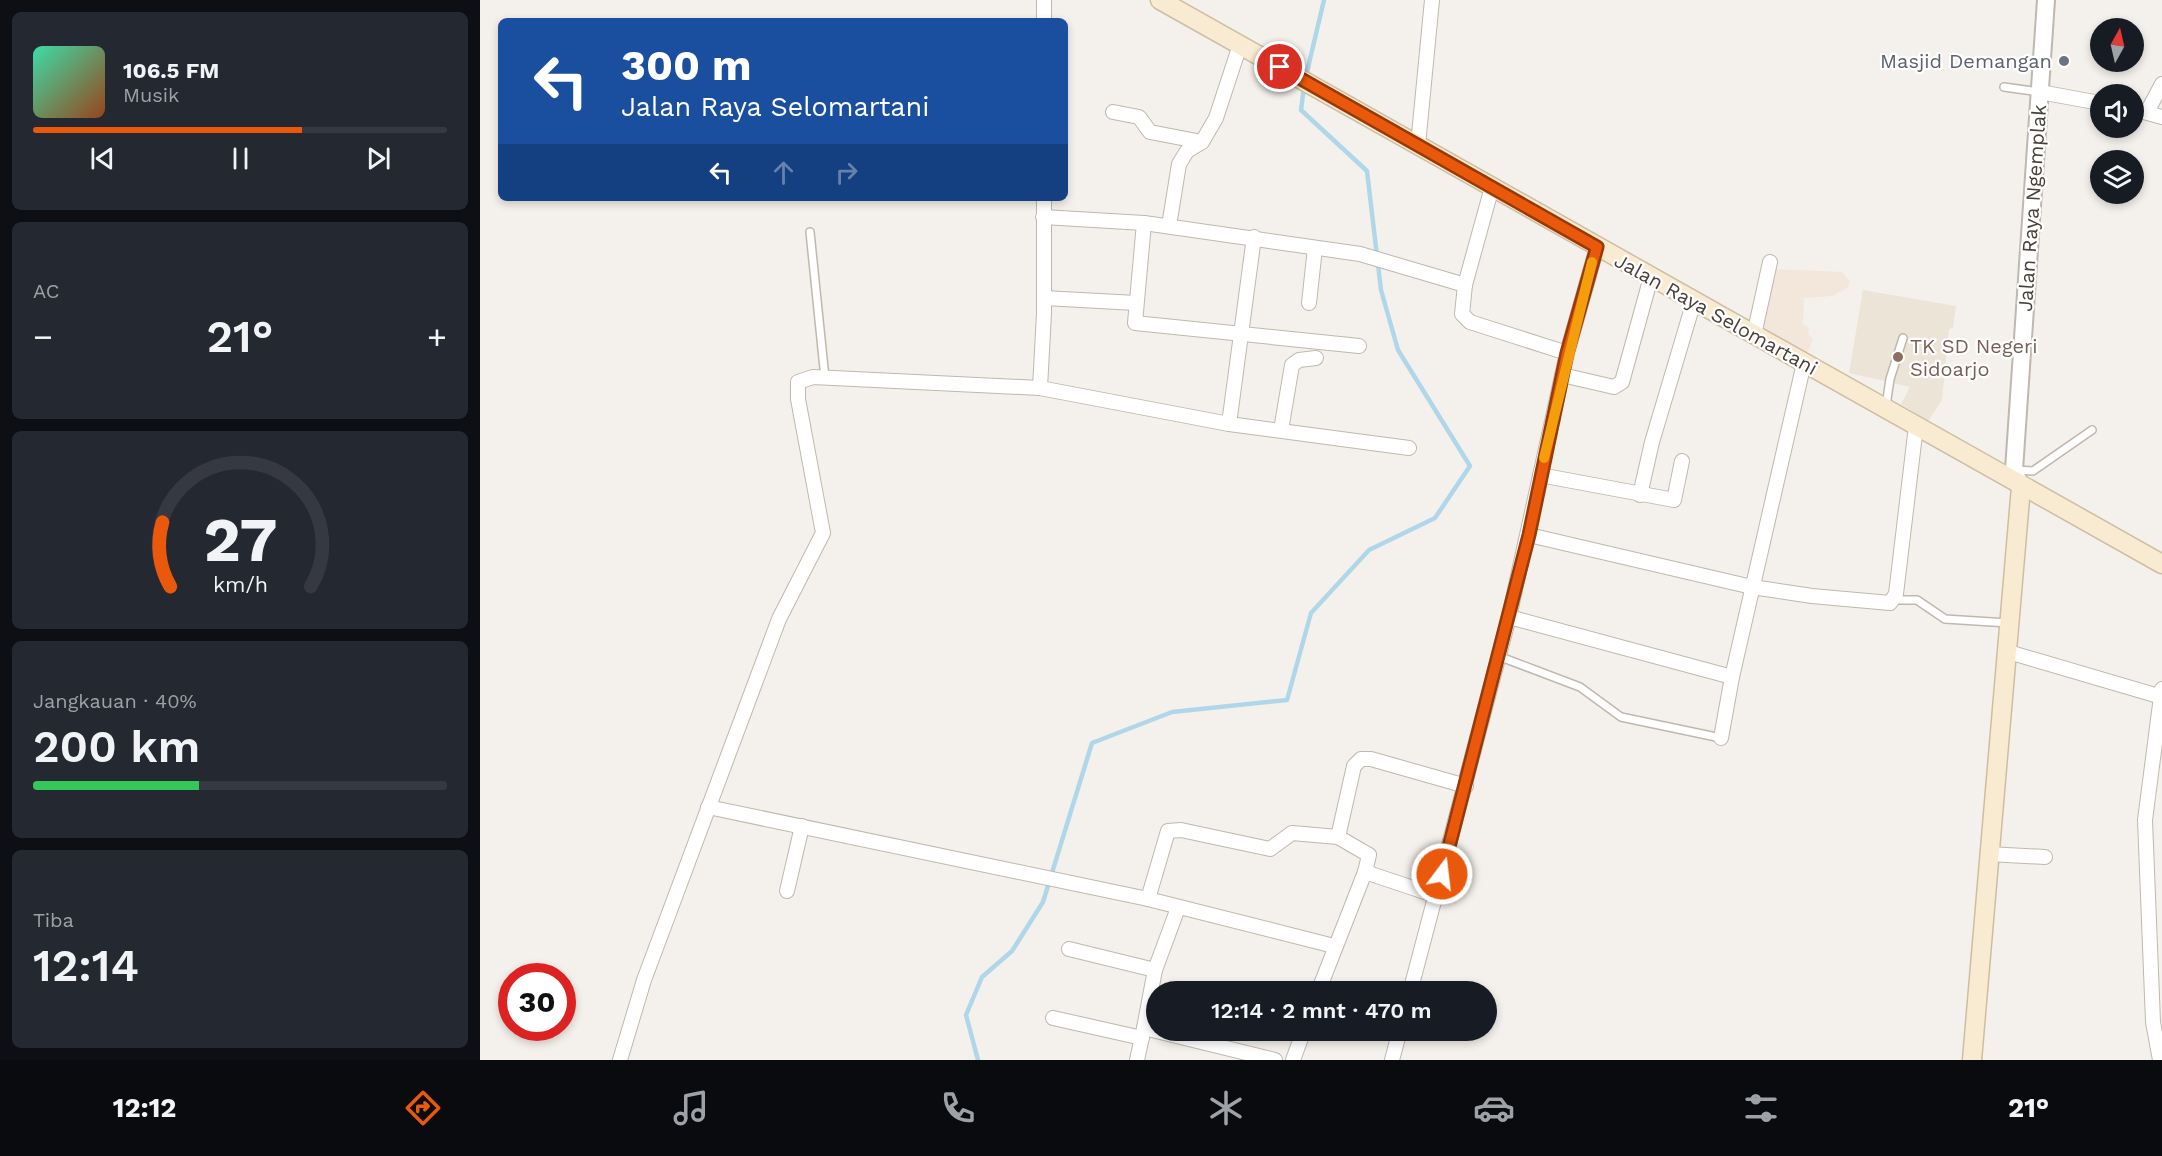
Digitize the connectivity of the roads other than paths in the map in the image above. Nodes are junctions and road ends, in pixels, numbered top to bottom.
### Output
1 (1044, 0) edge
2 (1160, 0) edge
3 (1432, 0) edge
4 (2046, 0) edge
5 (1044, 18) edge
6 (1240, 45) junction
7 (2162, 84) edge
8 (2004, 87) dead end
9 (2040, 92) junction
10 (2090, 101) edge
11 (2144, 111) edge
12 (1113, 112) dead end
13 (2147, 112) junction
14 (2162, 117) edge
15 (1202, 142) junction
16 (1418, 145) junction
17 (1492, 188) junction
18 (1044, 201) edge
19 (1043, 217) junction
20 (1144, 223) junction
21 (1169, 226) junction
22 (810, 232) dead end
23 (1254, 237) junction
24 (1597, 247) junction
25 (1315, 248) junction
26 (1770, 262) dead end
27 (1651, 277) junction
28 (1465, 285) junction
29 (1044, 298) junction
30 (1694, 301) junction
31 (1137, 303) junction
32 (1309, 303) dead end
33 (1242, 333) junction
34 (1754, 335) junction
35 (1903, 338) dead end
36 (1359, 346) dead end
37 (1567, 353) junction
38 (1316, 358) dead end
39 (1804, 363) junction
40 (1562, 375) junction
41 (825, 378) junction
42 (1040, 388) junction
43 (1885, 409) junction
44 (1229, 424) junction
45 (1916, 426) junction
46 (1281, 430) junction
47 (2092, 430) dead end
48 (1409, 448) dead end
49 (1682, 461) dead end
50 (2014, 470) junction
51 (1540, 475) junction
52 (2021, 487) junction
53 (1640, 495) junction
54 (1529, 535) junction
55 (2162, 564) edge
56 (1752, 588) junction
57 (1895, 600) junction
58 (1509, 617) junction
59 (2008, 623) junction
60 (2005, 651) junction
61 (1498, 656) junction
62 (1732, 677) junction
63 (2162, 694) edge
64 (1721, 738) joint
65 (1466, 786) junction
66 (2155, 803) edge
67 (708, 807) junction
68 (802, 826) junction
69 (1338, 837) junction
70 (1988, 854) junction
71 (2045, 857) dead end
72 (1365, 872) junction
73 (787, 891) dead end
74 (1437, 896) junction
75 (1148, 899) junction
76 (1178, 908) junction
77 (1334, 946) junction
78 (1070, 949) dead end
79 (1155, 970) junction
80 (1322, 981) edge
81 (1413, 981) edge
82 (1053, 1018) dead end
83 (1143, 1033) junction
84 (1300, 1041) edge
85 (1397, 1041) edge
86 (620, 1060) edge
87 (1137, 1060) edge
88 (1275, 1060) edge
89 (1293, 1060) edge
90 (1392, 1060) edge
91 (1972, 1060) edge
92 (2160, 1060) edge

1 - 5 street
2 - 6 main road, Jalan Raya Selomartani
3 - 16 street
4 - 9 street, Jalan Raya Ngemplak
6 - 15 street
6 - 16 main road, Jalan Raya Selomartani
7 - 13 street
8 - 9 lane
9 - 10 street
9 - 50 street, Jalan Raya Ngemplak
11 - 13 street
12 - 15 street
13 - 14 street
15 - 21 street
16 - 17 main road, Jalan Raya Selomartani
17 - 24 main road, Jalan Raya Selomartani
17 - 28 street
18 - 19 street
19 - 20 street
19 - 29 street
20 - 21 street
20 - 31 street
21 - 23 street
22 - 41 lane
23 - 25 street
23 - 33 street
24 - 27 main road, Jalan Raya Selomartani
24 - 37 street
25 - 28 street
25 - 32 street
26 - 34 street
27 - 30 main road, Jalan Raya Selomartani
27 - 40 street
28 - 37 street
29 - 31 street
29 - 42 street
30 - 34 main road, Jalan Raya Selomartani
30 - 53 street
31 - 33 street
33 - 36 street
33 - 44 street
34 - 39 main road, Jalan Raya Selomartani
35 - 43 lane
37 - 40 street
38 - 46 street
39 - 43 main road, Jalan Raya Selomartani
39 - 56 street
40 - 51 street
41 - 42 street
41 - 67 street
42 - 44 street
43 - 45 main road, Jalan Raya Selomartani
44 - 46 street
45 - 52 main road, Jalan Raya Selomartani
45 - 57 street
46 - 48 street
47 - 50 lane
49 - 53 street
50 - 52 street, Jalan Raya Ngemplak
51 - 53 street
51 - 54 street
52 - 55 main road, Jalan Raya Selomartani
52 - 59 main road
54 - 56 street
54 - 58 street
56 - 57 street
56 - 62 street
57 - 59 lane
58 - 61 street
58 - 62 street
59 - 60 main road
60 - 63 street
60 - 70 main road
61 - 64 lane
61 - 65 street
62 - 64 street
63 - 66 street
65 - 69 street
65 - 74 street
66 - 92 street
67 - 68 street
67 - 86 street
68 - 73 street
68 - 75 street
69 - 72 street
69 - 75 street
70 - 71 street
70 - 91 main road
72 - 74 street
72 - 77 street
74 - 81 street
75 - 76 street
76 - 77 street
76 - 79 street
77 - 80 street
78 - 79 street
79 - 83 street
82 - 83 street
83 - 87 street
83 - 88 street
84 - 89 street
85 - 90 street

